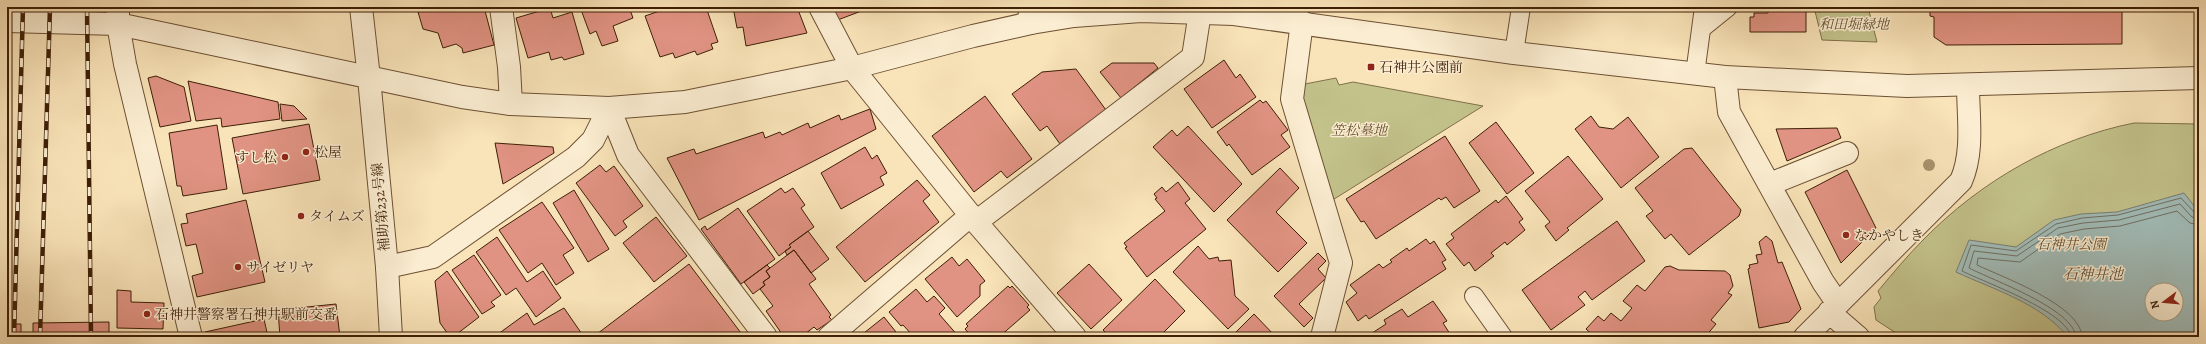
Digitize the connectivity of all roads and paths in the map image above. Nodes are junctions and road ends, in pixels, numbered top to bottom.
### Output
1 (361, 7) edge
2 (501, 7) edge
3 (820, 7) edge
4 (1521, 7) edge
5 (1704, 7) edge
6 (1728, 7) edge
7 (1200, 12) junction
8 (1030, 15) edge
9 (118, 16) edge
10 (7, 21) edge
11 (1302, 22) junction
12 (1702, 28) junction
13 (1514, 53) junction
14 (852, 68) junction
15 (1695, 74) junction
16 (1725, 77) junction
17 (369, 78) junction
18 (2199, 78) edge
19 (1968, 85) junction
20 (511, 104) junction
21 (609, 108) junction
22 (1847, 153) dead end
23 (1770, 184) junction
24 (974, 219) junction
25 (387, 267) junction
26 (1474, 296) dead end
27 (1834, 308) junction
28 (191, 337) edge
29 (391, 337) edge
30 (766, 337) edge
31 (829, 337) edge
32 (1075, 337) edge
33 (1322, 337) edge
34 (1503, 337) edge
35 (1805, 337) edge
36 (1858, 337) edge

1 - 17 street, 補助第232号線
2 - 20 street
3 - 14 street
4 - 13 lane
5 - 12 lane
6 - 12 lane
7 - 8 street
7 - 11 street
7 - 24 street
8 - 14 street
9 - 10 street
9 - 17 street
9 - 28 street
11 - 13 street
11 - 33 street
12 - 15 lane
13 - 15 street
14 - 21 street
14 - 24 street
15 - 16 street
16 - 19 street
16 - 23 street
17 - 20 street
17 - 25 street, 補助第232号線
18 - 19 street
19 - 27 street
20 - 21 street
21 - 25 street
21 - 30 street
22 - 23 street
23 - 27 street
24 - 31 street
24 - 32 street
25 - 29 street, 補助第232号線
26 - 34 lane
27 - 35 street
27 - 36 street

